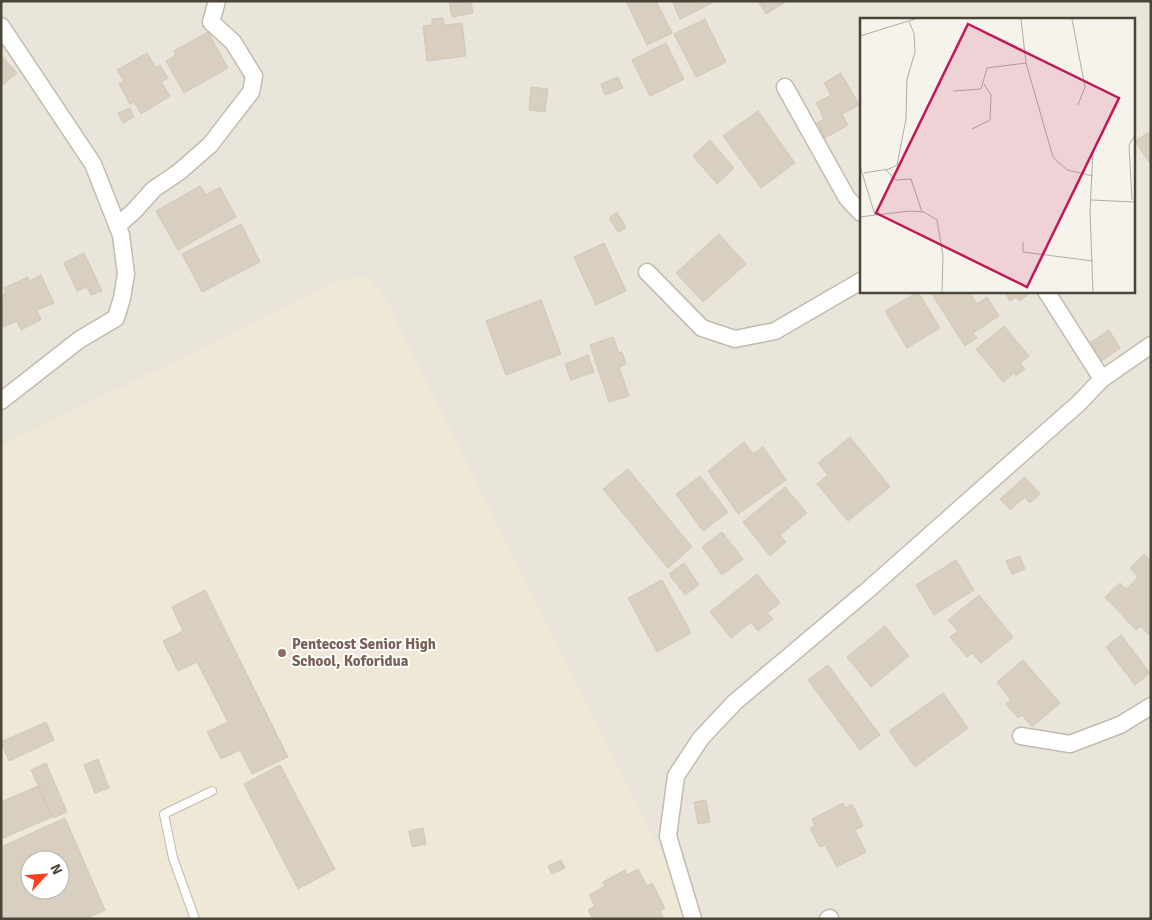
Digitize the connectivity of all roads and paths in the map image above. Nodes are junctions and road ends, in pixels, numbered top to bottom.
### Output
1 (217, 1) edge
2 (1, 26) edge
3 (785, 87) dead end
4 (860, 212) edge
5 (117, 226) junction
6 (647, 272) dead end
7 (860, 282) edge
8 (1047, 292) edge
9 (1151, 345) edge
10 (1102, 379) junction
11 (1, 401) edge
12 (1151, 706) edge
13 (1021, 736) dead end
14 (212, 791) dead end
15 (195, 919) edge
16 (693, 919) edge

1 - 5 street
2 - 5 street
3 - 4 street
5 - 11 street
6 - 7 street
8 - 10 street
9 - 10 street
10 - 16 street
12 - 13 street
14 - 15 lane

